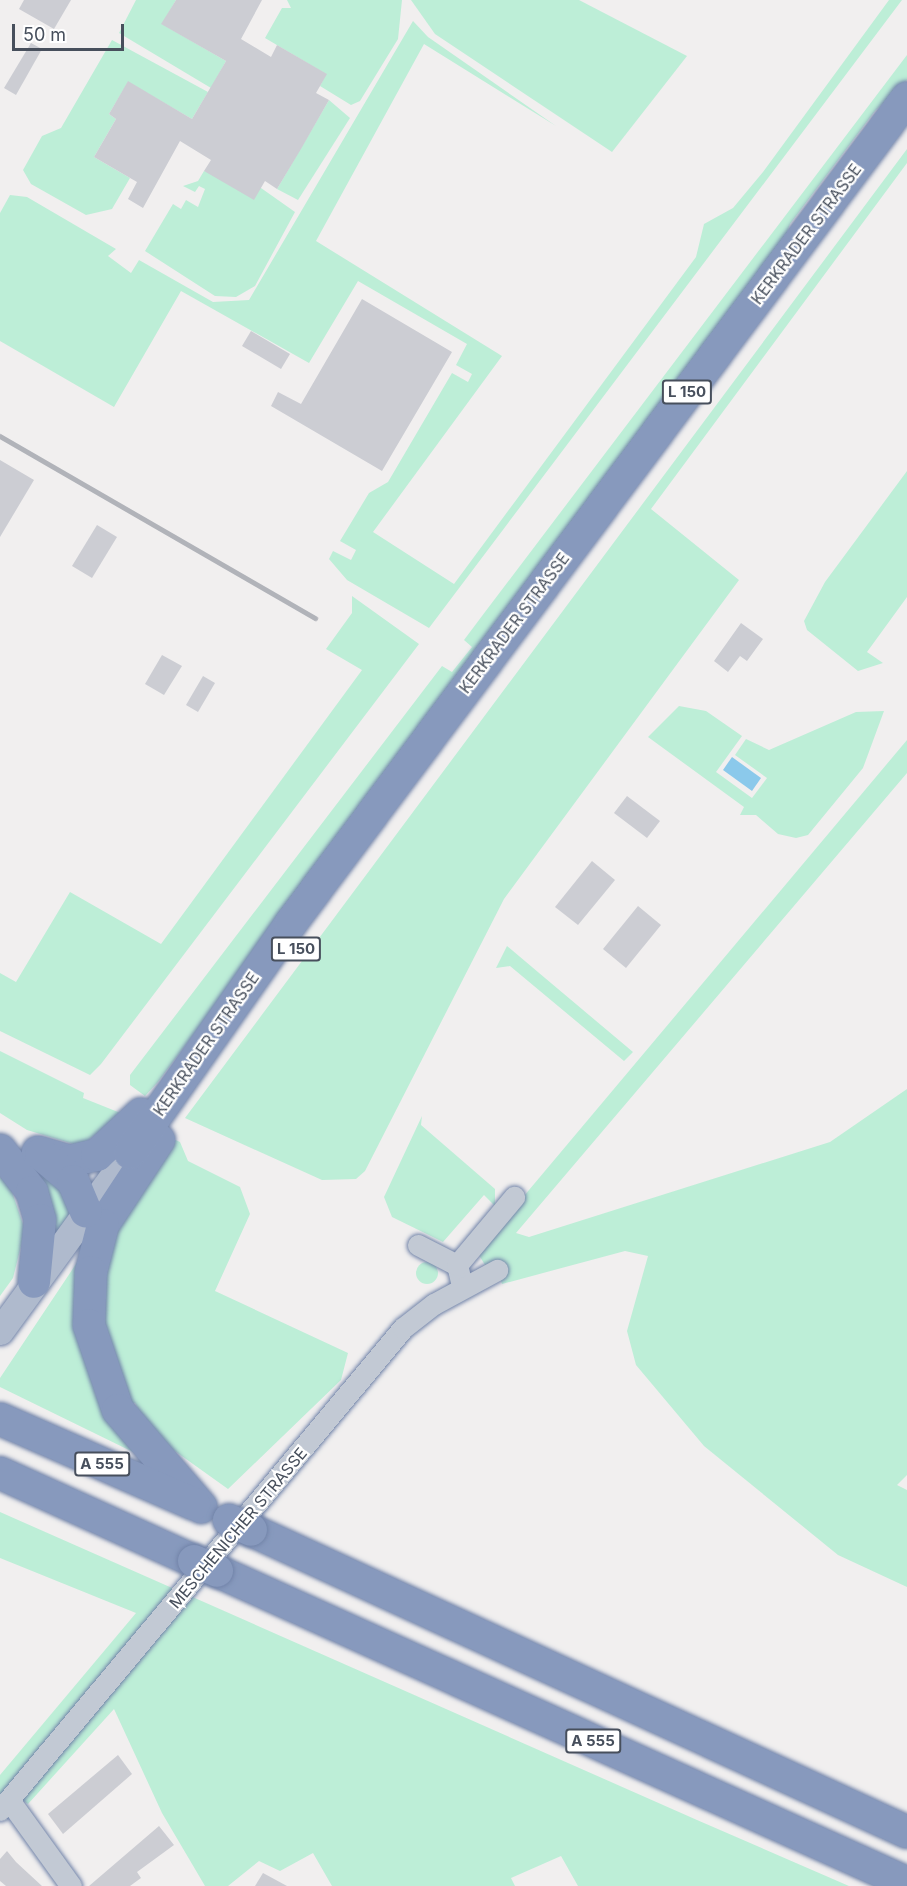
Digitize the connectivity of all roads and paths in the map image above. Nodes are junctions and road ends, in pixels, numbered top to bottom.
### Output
1 (907, 98) edge
2 (907, 130) edge
3 (291, 923) junction
4 (206, 1073) junction
5 (0, 1131) edge
6 (0, 1150) edge
7 (38, 1152) junction
8 (130, 1153) junction
9 (514, 1197) dead end
10 (86, 1211) junction
11 (418, 1245) dead end
12 (457, 1265) junction
13 (497, 1270) dead end
14 (34, 1282) junction
15 (462, 1287) junction
16 (0, 1331) edge
17 (1, 1419) edge
18 (0, 1473) edge
19 (227, 1519) junction
20 (4, 1805) edge
21 (907, 1832) edge
22 (904, 1882) edge
23 (70, 1886) edge

1 - 3 highway, KERKRADER STRASSE / L 150
2 - 4 highway, KERKRADER STRASSE / L 150
3 - 7 highway
3 - 8 highway, KERKRADER STRASSE / L 150
4 - 8 highway, KERKRADER STRASSE / L 150
4 - 19 highway
5 - 7 highway
6 - 14 highway
7 - 10 highway
8 - 10 main road, KERKRADER STRASSE / L 150
9 - 12 street
10 - 14 main road, KERKRADER STRASSE / L 150
11 - 12 street
12 - 15 street
13 - 15 street, MESCHENICHER STRASSE
14 - 16 main road, KERKRADER STRASSE / L 150
15 - 20 street, MESCHENICHER STRASSE
17 - 19 highway, A 555
18 - 22 highway, A 555
19 - 21 highway, A 555
20 - 23 street

